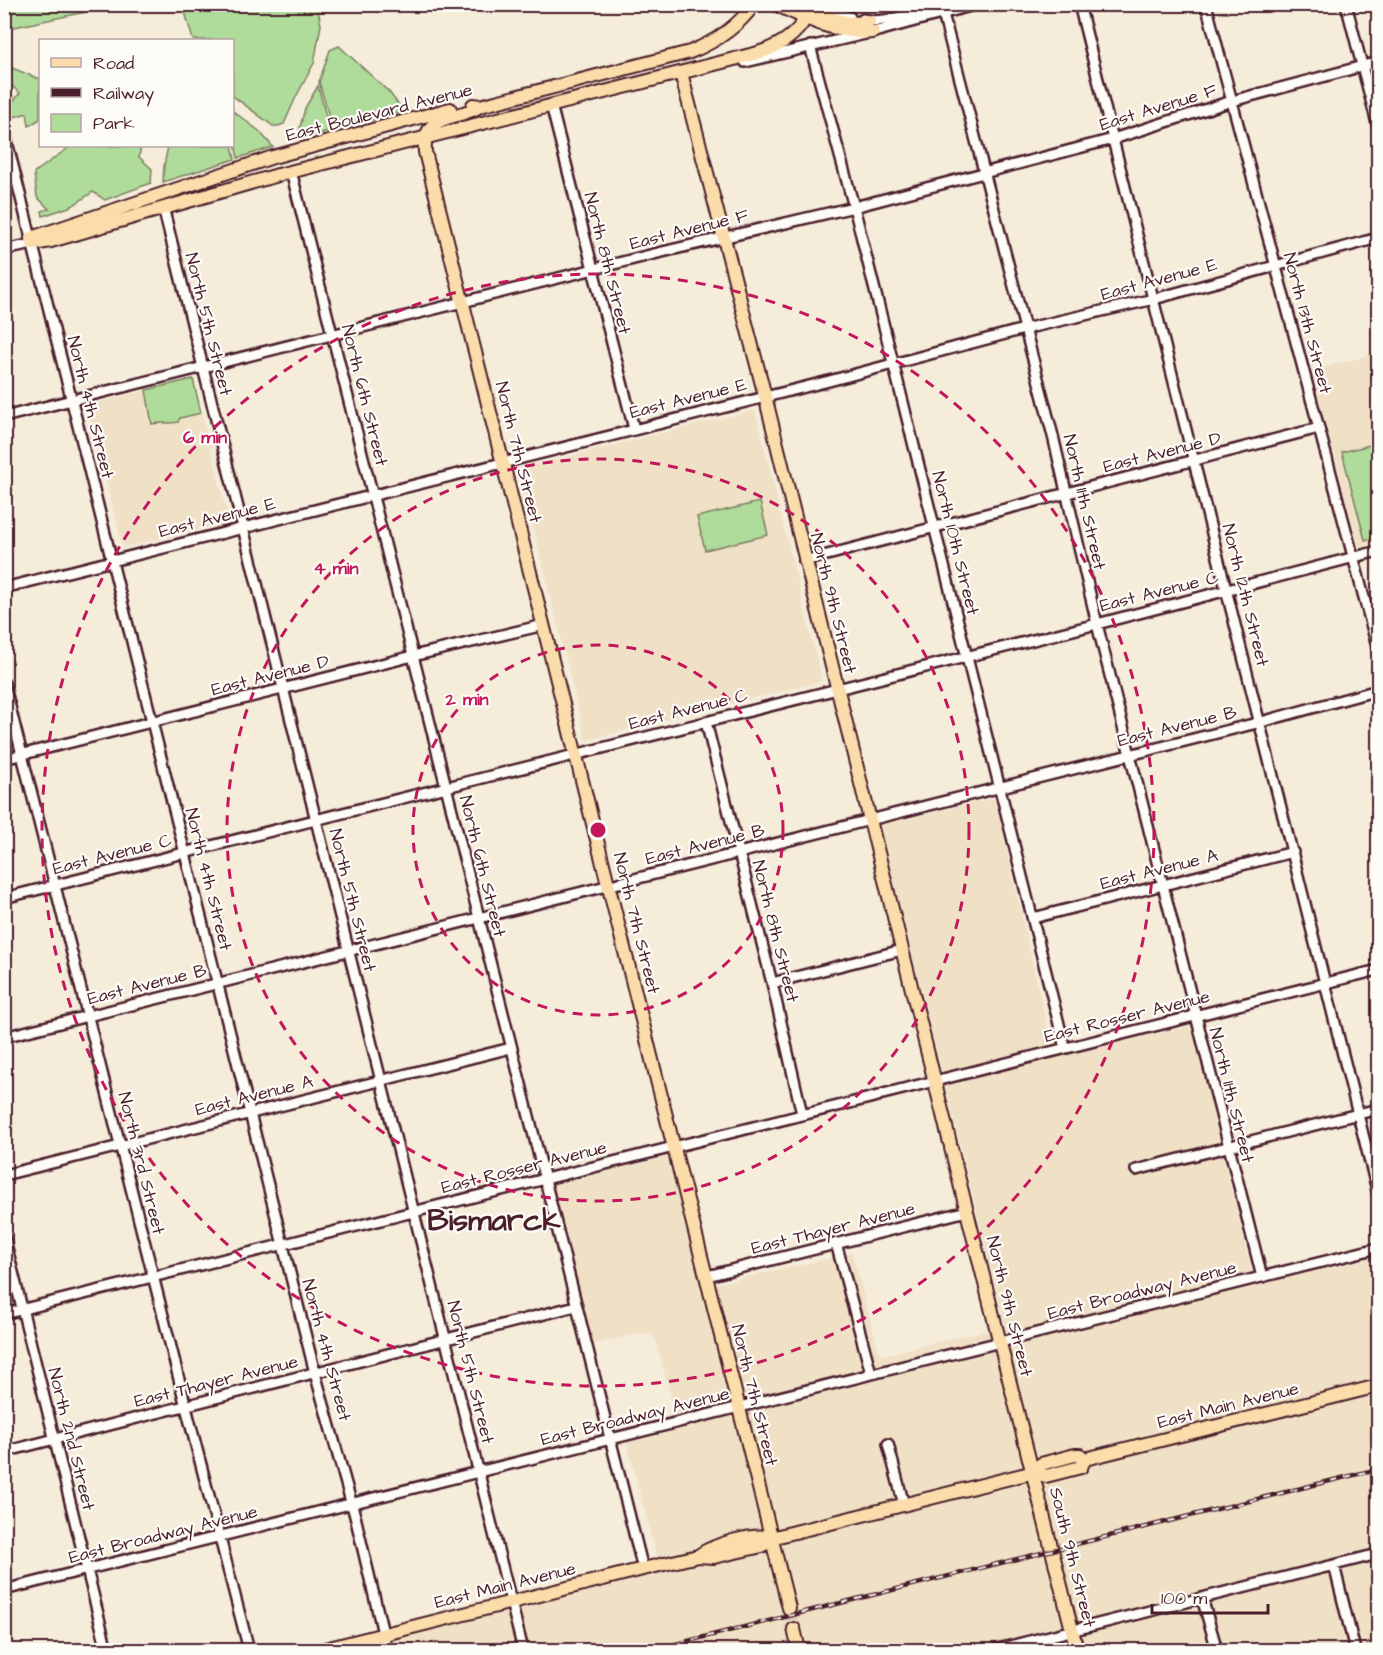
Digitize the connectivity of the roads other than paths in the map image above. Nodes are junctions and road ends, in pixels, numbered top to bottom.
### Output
1 (754, 4) edge
2 (776, 4) edge
3 (830, 4) edge
4 (978, 4) edge
5 (1079, 4) edge
6 (1206, 4) edge
7 (1346, 4) edge
8 (807, 9) edge
9 (943, 9) edge
10 (871, 27) junction
11 (810, 46) junction
12 (1378, 62) edge
13 (638, 66) junction
14 (1362, 66) junction
15 (704, 67) junction
16 (681, 73) junction
17 (1232, 101) junction
18 (551, 105) junction
19 (480, 106) junction
20 (1378, 127) edge
21 (4, 130) edge
22 (426, 137) junction
23 (1113, 140) junction
24 (291, 171) junction
25 (984, 172) junction
26 (163, 207) junction
27 (855, 207) junction
28 (723, 237) junction
29 (1378, 238) edge
30 (32, 241) junction
31 (4, 248) edge
32 (1276, 265) junction
33 (592, 270) junction
34 (1154, 298) junction
35 (463, 302) junction
36 (1024, 329) junction
37 (333, 335) junction
38 (893, 363) junction
39 (203, 368) junction
40 (765, 396) junction
41 (71, 401) junction
42 (4, 417) edge
43 (1319, 428) junction
44 (634, 429) junction
45 (1195, 461) junction
46 (502, 462) junction
47 (1065, 493) junction
48 (373, 495) junction
49 (935, 526) junction
50 (243, 527) junction
51 (1378, 551) edge
52 (1354, 558) junction
53 (113, 561) junction
54 (804, 561) junction
55 (4, 588) edge
56 (1228, 591) junction
57 (1097, 624) junction
58 (544, 625) junction
59 (1378, 650) edge
60 (414, 656) junction
61 (968, 656) junction
62 (4, 683) edge
63 (837, 688) junction
64 (284, 689) junction
65 (1378, 690) edge
66 (153, 722) junction
67 (706, 722) junction
68 (1261, 722) junction
69 (22, 754) junction
70 (1131, 754) junction
71 (576, 755) junction
72 (4, 759) edge
73 (446, 787) junction
74 (1000, 787) junction
75 (316, 820) junction
76 (869, 820) junction
77 (186, 852) junction
78 (739, 852) junction
79 (1293, 852) junction
80 (55, 885) junction
81 (609, 885) junction
82 (1162, 885) junction
83 (4, 898) edge
84 (480, 917) junction
85 (1033, 918) junction
86 (902, 950) junction
87 (349, 951) junction
88 (1378, 970) edge
89 (219, 983) junction
90 (772, 983) junction
91 (1326, 983) junction
92 (87, 1016) junction
93 (1195, 1016) junction
94 (4, 1037) edge
95 (511, 1048) junction
96 (1065, 1048) junction
97 (381, 1080) junction
98 (935, 1082) junction
99 (1378, 1109) edge
100 (251, 1113) junction
101 (802, 1114) junction
102 (1358, 1114) junction
103 (120, 1146) junction
104 (674, 1146) junction
105 (1228, 1146) junction
106 (1136, 1170) dead end
107 (4, 1175) edge
108 (544, 1178) junction
109 (1378, 1194) edge
110 (414, 1211) junction
111 (967, 1211) junction
112 (4, 1236) edge
113 (836, 1243) junction
114 (283, 1244) junction
115 (1378, 1248) edge
116 (707, 1276) junction
117 (153, 1277) junction
118 (1262, 1277) junction
119 (576, 1306) junction
120 (23, 1309) junction
121 (4, 1314) edge
122 (446, 1340) junction
123 (1001, 1342) junction
124 (315, 1373) junction
125 (870, 1374) junction
126 (1378, 1386) edge
127 (186, 1407) junction
128 (739, 1407) junction
129 (55, 1439) junction
130 (610, 1439) junction
131 (888, 1444) dead end
132 (4, 1452) edge
133 (479, 1473) junction
134 (1034, 1473) junction
135 (351, 1505) junction
136 (903, 1505) junction
137 (220, 1536) junction
138 (771, 1538) junction
139 (1378, 1554) edge
140 (1334, 1564) junction
141 (88, 1569) junction
142 (643, 1569) junction
143 (4, 1590) edge
144 (1202, 1598) junction
145 (511, 1602) junction
146 (789, 1608) tunnel mouth
147 (794, 1629) tunnel mouth
148 (1072, 1631) junction
149 (383, 1635) junction
150 (107, 1650) edge
151 (249, 1650) edge
152 (321, 1650) edge
153 (387, 1650) edge
154 (523, 1650) edge
155 (799, 1650) edge
156 (994, 1650) edge
157 (1077, 1650) edge
158 (1217, 1650) edge
159 (1355, 1650) edge

1 - 13 main road, East Boulevard Avenue
2 - 8 main road
3 - 10 street, East Boulevard Avenue
4 - 9 street, East Boulevard Avenue
5 - 23 street, North 12th Street
6 - 17 street, North 13th Street
7 - 14 street
8 - 10 main road
8 - 15 main road, East Boulevard Avenue
9 - 10 street, East Boulevard Avenue
9 - 25 street, North 11th Street
10 - 11 street, East Boulevard Avenue
11 - 15 street, East Boulevard Avenue
11 - 27 street, North 10th Street
12 - 14 street, East Avenue F
13 - 16 main road
13 - 19 main road, East Boulevard Avenue
14 - 17 street, East Avenue F
14 - 20 street
15 - 16 main road, East Boulevard Avenue
16 - 18 main road, East Boulevard Avenue
16 - 28 main road, North 9th Street
17 - 23 street, East Avenue F
17 - 32 street, North 13th Street
18 - 22 main road, East Boulevard Avenue
18 - 33 street, North 8th Street
19 - 22 main road
19 - 30 main road, East Boulevard Avenue
21 - 30 street, North 4th Street
22 - 24 main road, East Boulevard Avenue
22 - 35 main road, North 7th Street
23 - 25 street, East Avenue F
23 - 34 street, North 12th Street
24 - 26 main road, East Boulevard Avenue
24 - 37 street, North 6th Street
25 - 27 street, East Avenue F
25 - 36 street, North 11th Street
26 - 30 main road, East Boulevard Avenue
26 - 39 street, North 5th Street
27 - 28 street, East Avenue F
27 - 38 street, North 10th Street
28 - 33 street, East Avenue F
28 - 40 main road, North 9th Street
29 - 32 street, East Avenue E
30 - 31 street, East Boulevard Avenue
30 - 41 street, North 4th Street
32 - 34 street, East Avenue E
32 - 43 street, North 13th Street
33 - 35 street, East Avenue F
33 - 44 street, North 8th Street
34 - 36 street, East Avenue E
34 - 45 street, North 12th Street
35 - 37 street, East Avenue F
35 - 46 main road, North 7th Street
36 - 38 street, East Avenue E
36 - 47 street, North 11th Street
37 - 39 street, East Avenue F
37 - 48 street, North 6th Street
38 - 40 street, East Avenue E
38 - 49 street, North 10th Street
39 - 41 street, East Avenue F
39 - 50 street, North 5th Street
40 - 44 street, East Avenue E
40 - 54 main road, North 9th Street
41 - 42 street, East Avenue F
41 - 53 street, North 4th Street
43 - 45 street, East Avenue D
43 - 52 street, North 13th Street
44 - 46 street, East Avenue E
45 - 47 street, East Avenue D
45 - 56 street, North 12th Street
46 - 48 street, East Avenue E
46 - 58 main road, North 7th Street
47 - 49 street, East Avenue D
47 - 57 street, North 11th Street
48 - 50 street, East Avenue E
48 - 60 street, North 6th Street
49 - 54 street, East Avenue D
49 - 61 street, North 10th Street
50 - 53 street, East Avenue E
50 - 64 street, North 5th Street
51 - 52 street, East Avenue C
52 - 56 street, East Avenue C
52 - 59 street, North 13th Street
53 - 55 street, East Avenue E
53 - 66 street, North 4th Street
54 - 63 main road, North 9th Street
56 - 57 street, East Avenue C
56 - 68 street, North 12th Street
57 - 61 street, East Avenue C
57 - 70 street, North 11th Street
58 - 60 street, East Avenue D
58 - 71 main road, North 7th Street
60 - 64 street, East Avenue D
60 - 73 street, North 6th Street
61 - 63 street, East Avenue C
61 - 74 street, North 10th Street
62 - 69 street, North 3rd Street
63 - 67 street, East Avenue C
63 - 76 main road, North 9th Street
64 - 66 street, East Avenue D
64 - 75 street, North 5th Street
65 - 68 street, East Avenue B
66 - 69 street, East Avenue D
66 - 77 street, North 4th Street
67 - 71 street, East Avenue C
67 - 78 street, North 8th Street
68 - 70 street, East Avenue B
68 - 79 street, North 12th Street
69 - 72 street, East Avenue D
69 - 80 street, North 3rd Street
70 - 74 street, East Avenue B
70 - 82 street, North 11th Street
71 - 73 street, East Avenue C
71 - 81 main road, North 7th Street
73 - 75 street, East Avenue C
73 - 84 street, North 6th Street
74 - 76 street, East Avenue B
74 - 85 street, North 10th Street
75 - 77 street, East Avenue C
75 - 87 street, North 5th Street
76 - 78 street, East Avenue B
76 - 86 main road, North 9th Street
77 - 80 street, East Avenue C
77 - 89 street, North 4th Street
78 - 81 street, East Avenue B
78 - 90 street, North 8th Street
79 - 82 street, East Avenue A
79 - 91 street, North 12th Street
80 - 83 street, East Avenue C
80 - 92 street, North 3rd Street
81 - 84 street, East Avenue B
81 - 104 main road, North 7th Street
82 - 85 street, East Avenue A
82 - 93 street, North 11th Street
84 - 87 street, East Avenue B
84 - 95 street, North 6th Street
85 - 96 street, North 10th Street
86 - 90 street
86 - 98 main road, North 9th Street
87 - 89 street, East Avenue B
87 - 97 street, North 5th Street
88 - 91 street, East Rosser Avenue
89 - 92 street, East Avenue B
89 - 100 street, North 4th Street
90 - 101 street, North 8th Street
91 - 93 street, East Rosser Avenue
91 - 102 street, North 12th Street
92 - 94 street, East Avenue B
92 - 103 street, North 3rd Street
93 - 96 street, East Rosser Avenue
93 - 105 street, North 11th Street
95 - 97 street, East Avenue A
95 - 108 street, North 6th Street
96 - 98 street, East Rosser Avenue
97 - 100 street, East Avenue A
97 - 110 street, North 5th Street
98 - 101 street, East Rosser Avenue
98 - 111 main road, North 9th Street
99 - 102 street
100 - 103 street, East Avenue A
100 - 114 street, North 4th Street
101 - 104 street, East Rosser Avenue
102 - 105 street
102 - 109 street, North 12th Street
103 - 107 street, East Avenue A
103 - 117 street, North 3rd Street
104 - 108 street, East Rosser Avenue
104 - 116 main road, North 7th Street
105 - 106 street
105 - 118 street, North 11th Street
108 - 110 street, East Rosser Avenue
108 - 119 street, North 6th Street
110 - 114 street, East Rosser Avenue
110 - 122 street, North 5th Street
111 - 113 street, East Thayer Avenue
111 - 123 main road, North 9th Street
112 - 120 street, North 2nd Street
113 - 116 street, East Thayer Avenue
113 - 125 street
114 - 117 street, East Rosser Avenue
114 - 124 street, North 4th Street
115 - 118 street, East Broadway Avenue
116 - 128 main road, North 7th Street
117 - 120 street, East Rosser Avenue
117 - 127 street, North 3rd Street
118 - 123 street, East Broadway Avenue
119 - 122 street, East Thayer Avenue
119 - 130 street, North 6th Street
120 - 121 street, East Rosser Avenue
120 - 129 street, North 2nd Street
122 - 124 street, East Thayer Avenue
122 - 133 street, North 5th Street
123 - 125 street, East Broadway Avenue
123 - 134 main road, North 9th Street
124 - 127 street, East Thayer Avenue
124 - 135 street, North 4th Street
125 - 128 street, East Broadway Avenue
126 - 134 main road, East Main Avenue
127 - 129 street, East Thayer Avenue
127 - 137 street, North 3rd Street
128 - 130 street, East Broadway Avenue
128 - 138 main road, North 7th Street
129 - 132 street, East Thayer Avenue
129 - 141 street, North 2nd Street
130 - 133 street, East Broadway Avenue
130 - 142 street, North 6th Street
131 - 136 street
133 - 135 street, East Broadway Avenue
133 - 145 street, North 5th Street
134 - 136 main road, East Main Avenue
134 - 148 main road, South 9th Street
135 - 137 street, East Broadway Avenue
135 - 149 street, North 4th Street
136 - 138 main road, East Main Avenue
137 - 141 street, East Broadway Avenue
137 - 151 street, North 3rd Street
138 - 142 main road, East Main Avenue
138 - 146 main road, North 7th Street
139 - 140 street
140 - 144 street
140 - 159 street
141 - 143 street, East Broadway Avenue
141 - 150 street, North 2nd Street
142 - 145 main road, East Main Avenue
144 - 148 street
144 - 158 street
145 - 149 main road, East Main Avenue
145 - 154 street, North 5th Street
147 - 155 main road
148 - 156 street
148 - 157 main road, South 9th Street
149 - 152 main road, East Main Avenue
149 - 153 street, North 4th Street

